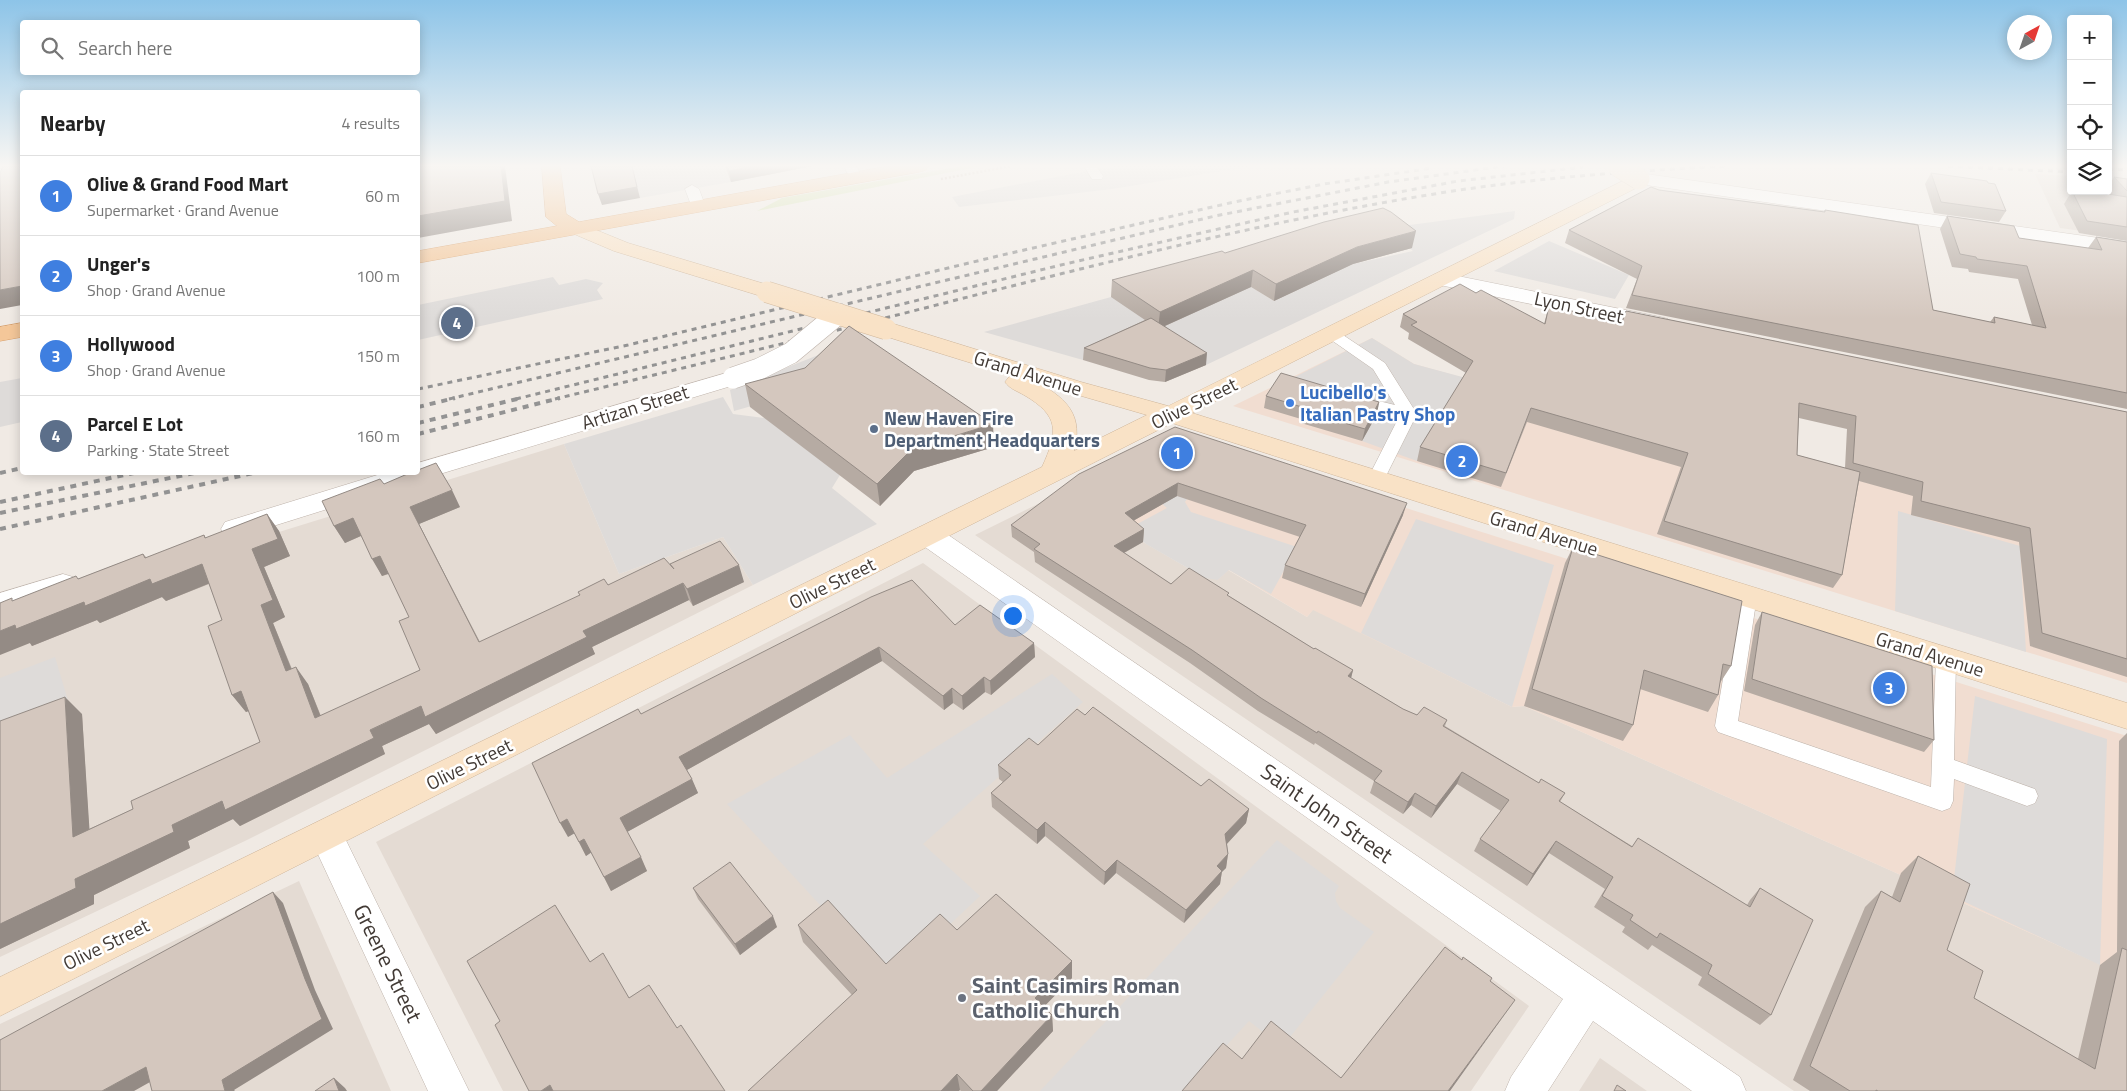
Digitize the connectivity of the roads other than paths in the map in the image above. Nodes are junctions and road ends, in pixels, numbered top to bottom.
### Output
1 (556, 217) edge
2 (615, 217) edge
3 (1551, 217) edge
4 (1923, 217) edge
5 (574, 227) junction
6 (2127, 248) edge
7 (420, 256) edge
8 (1443, 279) junction
9 (838, 314) junction
10 (1682, 328) edge
11 (20, 330) edge
12 (0, 334) edge
13 (1332, 334) junction
14 (960, 352) junction
15 (1343, 397) edge
16 (1170, 414) junction
17 (1409, 414) junction
18 (420, 471) edge
19 (1052, 474) junction
20 (408, 475) edge
21 (1376, 480) junction
22 (928, 535) junction
23 (215, 536) edge
24 (83, 578) edge
25 (1747, 596) junction
26 (0, 604) edge
27 (1946, 659) junction
28 (2127, 716) edge
29 (1942, 765) junction
30 (2028, 796) dead end
31 (326, 835) junction
32 (1588, 995) junction
33 (0, 997) edge
34 (450, 1091) edge
35 (1525, 1091) edge
36 (1726, 1091) edge

1 - 5 main road
2 - 5 main road
3 - 8 street, Olive Street
4 - 6 street
5 - 7 main road
5 - 9 street, Grand Avenue, bridge
8 - 10 street, Lyon Street
8 - 13 street, Olive Street
9 - 14 street, Grand Avenue, bridge
9 - 18 street, Artizan Street, bridge
11 - 12 main road
13 - 16 street, Olive Street
13 - 17 lane
14 - 16 street, Grand Avenue
14 - 19 street, Grand Avenue
15 - 17 lane
16 - 19 street, Olive Street
16 - 21 street, Grand Avenue
17 - 21 lane
19 - 22 street, Olive Street
20 - 23 street, Artizan Street
21 - 25 street, Grand Avenue
22 - 31 street, Olive Street
22 - 32 street, Saint John Street
24 - 26 street
25 - 27 street, Grand Avenue
25 - 29 lane
27 - 28 street, Grand Avenue
27 - 29 lane
29 - 30 lane
31 - 33 street, Olive Street
31 - 34 street, Greene Street
32 - 35 street
32 - 36 street, Saint John Street

